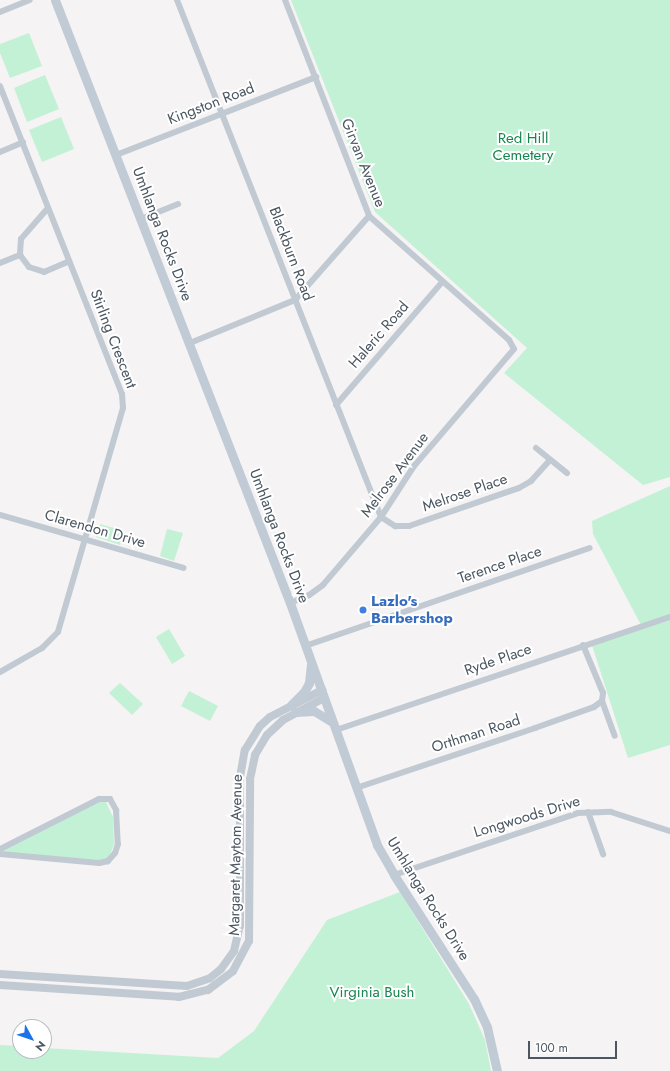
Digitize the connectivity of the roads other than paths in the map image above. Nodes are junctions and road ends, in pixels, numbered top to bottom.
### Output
1 (30, 0) edge
2 (55, 0) edge
3 (177, 0) edge
4 (285, 0) edge
5 (20, 2) edge
6 (0, 12) edge
7 (316, 77) junction
8 (0, 86) edge
9 (222, 114) junction
10 (23, 142) junction
11 (0, 152) edge
12 (116, 155) junction
13 (178, 204) dead end
14 (48, 208) junction
15 (370, 216) junction
16 (141, 219) junction
17 (20, 255) junction
18 (68, 262) junction
19 (0, 263) edge
20 (442, 282) junction
21 (295, 300) junction
22 (190, 343) junction
23 (513, 352) joint
24 (336, 405) junction
25 (536, 448) dead end
26 (550, 460) junction
27 (567, 473) dead end
28 (0, 515) edge
29 (381, 517) junction
30 (86, 539) junction
31 (590, 548) dead end
32 (184, 568) dead end
33 (290, 603) junction
34 (670, 617) edge
35 (583, 645) junction
36 (305, 646) junction
37 (312, 663) junction
38 (0, 672) edge
39 (323, 694) junction
40 (602, 701) junction
41 (289, 710) junction
42 (335, 726) junction
43 (615, 736) dead end
44 (356, 788) junction
45 (588, 812) junction
46 (670, 831) edge
47 (0, 849) edge
48 (0, 854) edge
49 (603, 854) dead end
50 (394, 875) junction
51 (240, 926) junction
52 (250, 926) junction
53 (0, 974) edge
54 (146, 984) junction
55 (0, 985) edge
56 (145, 994) junction
57 (497, 1071) edge

1 - 5 street
2 - 12 main road, Umhlanga Rocks Drive
3 - 9 street, Blackburn Road
4 - 7 street, Girvan Avenue
5 - 6 street
7 - 9 street, Kingston Road
7 - 15 street, Girvan Avenue
8 - 10 street, Stirling Crescent
9 - 12 street, Kingston Road
9 - 21 street, Blackburn Road
10 - 11 street
10 - 14 street, Stirling Crescent
12 - 16 main road, Umhlanga Rocks Drive
13 - 16 street
14 - 17 street
14 - 18 street, Stirling Crescent
15 - 20 street, Girvan Avenue
15 - 21 street
16 - 22 main road, Umhlanga Rocks Drive
17 - 18 street
17 - 19 street
18 - 30 street, Stirling Crescent
20 - 23 street, Girvan Avenue
20 - 24 street, Haleric Road
21 - 22 street
21 - 24 street, Blackburn Road
22 - 33 main road, Umhlanga Rocks Drive
23 - 29 street, Melrose Avenue
24 - 29 street, Blackburn Road
25 - 26 street
26 - 27 street
26 - 29 street, Melrose Place
28 - 30 street, Clarendon Drive
29 - 33 street, Melrose Avenue
30 - 32 street, Clarendon Drive
30 - 38 street, Stirling Crescent
31 - 36 street, Terence Place
33 - 36 main road, Umhlanga Rocks Drive
34 - 35 street, Ryde Place
35 - 40 street
35 - 42 street, Ryde Place
36 - 37 main road, Umhlanga Rocks Drive
37 - 39 main road, Umhlanga Rocks Drive
37 - 41 main road
39 - 41 street, Margaret Maytom Avenue
39 - 42 main road, Umhlanga Rocks Drive
40 - 43 street
40 - 44 street, Orthman Road
41 - 42 main road
41 - 51 street, Margaret Maytom Avenue
41 - 52 street, Margaret Maytom Avenue
42 - 44 main road, Umhlanga Rocks Drive
44 - 50 main road, Umhlanga Rocks Drive
45 - 46 street, Longwoods Drive
45 - 49 street
45 - 50 street, Longwoods Drive
47 - 48 street
50 - 57 main road, Umhlanga Rocks Drive
51 - 52 street
51 - 54 street, Margaret Maytom Avenue
52 - 56 street, Margaret Maytom Avenue
53 - 54 street, Margaret Maytom Avenue
54 - 56 street
55 - 56 street, Margaret Maytom Avenue

